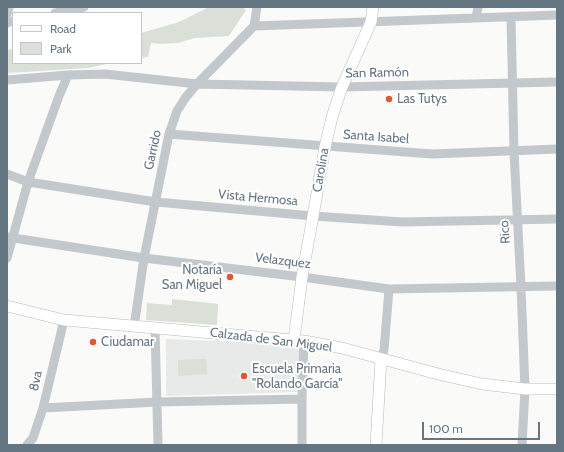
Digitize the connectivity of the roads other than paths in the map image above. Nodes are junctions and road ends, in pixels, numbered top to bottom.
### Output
1 (9, 7) edge
2 (257, 7) edge
3 (373, 7) edge
4 (478, 7) edge
5 (78, 8) edge
6 (60, 12) edge
7 (7, 14) edge
8 (557, 15) edge
9 (511, 17) junction
10 (476, 18) junction
11 (371, 22) junction
12 (254, 26) junction
13 (68, 75) junction
14 (8, 81) edge
15 (557, 82) edge
16 (511, 83) junction
17 (197, 84) junction
18 (342, 87) junction
19 (169, 134) junction
20 (325, 147) junction
21 (557, 149) edge
22 (514, 152) junction
23 (7, 174) edge
24 (28, 182) junction
25 (156, 202) junction
26 (313, 216) junction
27 (557, 219) edge
28 (517, 220) junction
29 (10, 238) edge
30 (7, 258) edge
31 (144, 258) junction
32 (302, 276) junction
33 (557, 286) edge
34 (521, 287) junction
35 (389, 289) junction
36 (7, 306) edge
37 (64, 320) junction
38 (134, 327) junction
39 (155, 328) junction
40 (299, 340) junction
41 (381, 359) junction
42 (525, 389) junction
43 (557, 389) edge
44 (302, 399) junction
45 (157, 402) junction
46 (43, 408) junction
47 (27, 445) edge
48 (158, 445) edge
49 (302, 445) edge
50 (376, 445) edge
51 (522, 445) edge

1 - 7 street
2 - 12 street
3 - 11 main road, Carolina
4 - 10 street
5 - 6 street
8 - 9 street
9 - 10 street
9 - 16 street, Rico
10 - 11 street
11 - 12 street
11 - 18 main road, Carolina
12 - 17 street, Garrido
13 - 14 street, San Ramón
13 - 17 street, San Ramón
13 - 24 street
15 - 16 street, San Ramón
16 - 18 street, San Ramón
16 - 22 street, Rico
17 - 18 street, San Ramón
17 - 19 street, Garrido
18 - 20 main road, Carolina
19 - 20 street, Santa Isabel
19 - 25 street, Garrido
20 - 22 street, Santa Isabel
20 - 26 main road, Carolina
21 - 22 street, Santa Isabel
22 - 28 street, Rico
23 - 24 street, Vista Hermosa
24 - 25 street, Vista Hermosa
24 - 29 street
25 - 26 street, Vista Hermosa
25 - 31 street, Garrido
26 - 28 street, Vista Hermosa
26 - 32 main road, Carolina
27 - 28 street, Vista Hermosa
28 - 34 street, Rico
29 - 30 street
29 - 31 street, Velazquez
31 - 32 street, Velazquez
31 - 38 street, Garrido
32 - 35 street, Velazquez
32 - 40 main road, Carolina
33 - 34 street, Velazquez
34 - 35 street, Velazquez
34 - 42 street, Rico
35 - 41 street
36 - 37 main road, Calzada de San Miguel
37 - 38 main road, Calzada de San Miguel
37 - 46 street, 8va
38 - 39 main road, Calzada de San Miguel
39 - 40 main road, Calzada de San Miguel
39 - 45 street
40 - 41 main road, Calzada de San Miguel
40 - 44 street
41 - 42 main road, Calzada de San Miguel
41 - 50 main road
42 - 43 main road, Calzada de San Miguel
42 - 51 street, Rico
44 - 45 street
44 - 49 street
45 - 46 street
45 - 48 street
46 - 47 street, 8va

